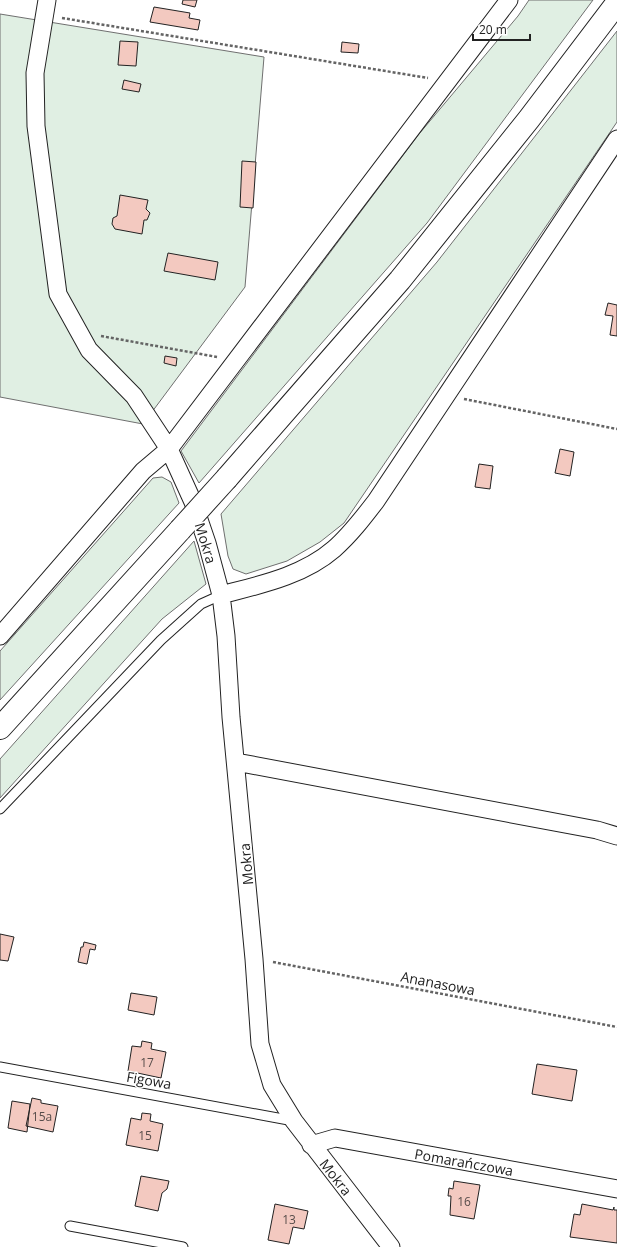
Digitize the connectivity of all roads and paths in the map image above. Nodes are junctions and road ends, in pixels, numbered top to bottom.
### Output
1 (509, 0) edge
2 (617, 3) edge
3 (45, 7) edge
4 (446, 81) junction
5 (617, 139) edge
6 (79, 332) junction
7 (237, 360) junction
8 (445, 396) junction
9 (617, 428) edge
10 (169, 449) junction
11 (221, 595) junction
12 (0, 636) edge
13 (0, 728) edge
14 (236, 762) junction
15 (0, 809) edge
16 (617, 836) edge
17 (254, 959) junction
18 (617, 1027) edge
19 (0, 1067) edge
20 (294, 1121) junction
21 (311, 1145) junction
22 (617, 1189) edge
23 (70, 1226) dead end
24 (183, 1247) edge
25 (391, 1247) edge

1 - 4 street
2 - 13 main road, bridge
3 - 4 path
3 - 6 street, Mokra
4 - 7 street
5 - 8 street
6 - 7 path
6 - 10 street, Mokra
7 - 10 street
8 - 9 path
8 - 11 street
10 - 11 street, Mokra
10 - 12 street
11 - 14 street, Mokra
11 - 15 lane
14 - 16 street
14 - 17 street, Mokra
17 - 18 path, Ananasowa
17 - 20 street, Mokra
19 - 20 lane, Figowa
20 - 21 street, Mokra
21 - 22 street, Pomarańczowa
21 - 25 street, Mokra
23 - 24 lane

